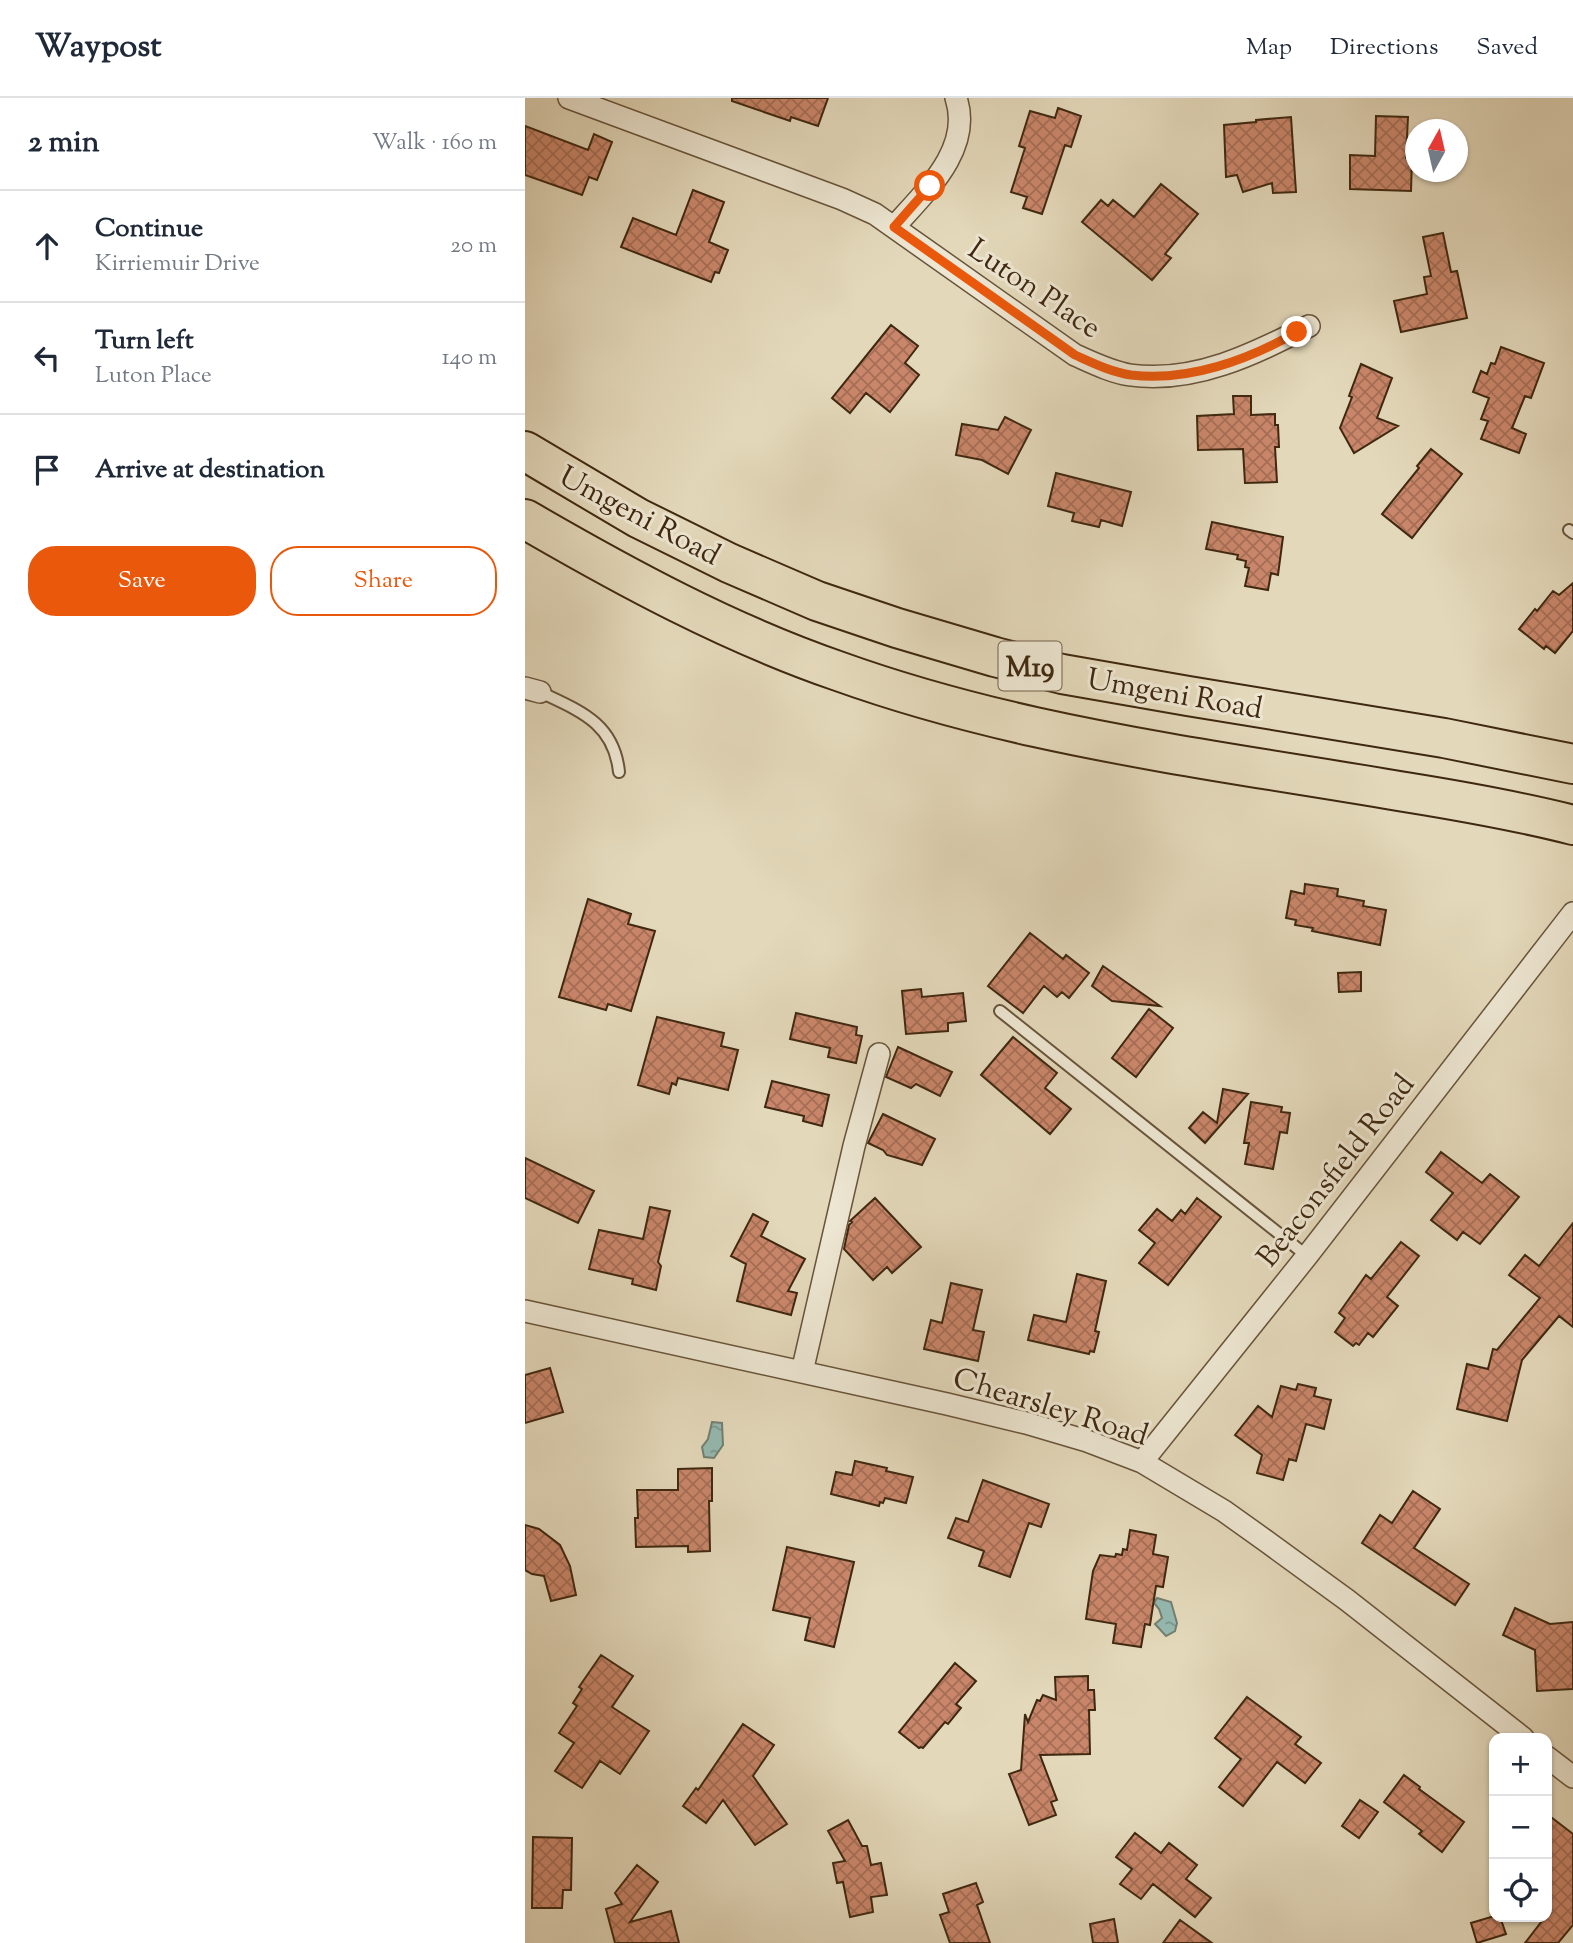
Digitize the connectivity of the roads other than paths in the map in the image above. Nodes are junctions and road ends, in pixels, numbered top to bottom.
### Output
1 (569, 98) edge
2 (955, 98) edge
3 (894, 227) junction
4 (1309, 326) dead end
5 (525, 452) edge
6 (525, 519) edge
7 (532, 690) edge
8 (1573, 764) edge
9 (619, 772) dead end
10 (1573, 825) edge
11 (1573, 913) edge
12 (1000, 1011) dead end
13 (879, 1054) dead end
14 (1307, 1256) junction
15 (525, 1311) edge
16 (802, 1372) junction
17 (1142, 1462) junction
18 (1517, 1733) edge
19 (1552, 1761) edge
20 (1573, 1777) edge

1 - 3 street, Luton Place
2 - 3 street
3 - 4 street, Luton Place
5 - 8 highway, Umgeni Road / M19
6 - 10 highway, Umgeni Road / M19
7 - 9 lane
11 - 14 street, Beaconsfield Road
12 - 14 lane
13 - 16 street
14 - 17 street, Beaconsfield Road
15 - 16 street, Chearsley Road
16 - 17 street, Chearsley Road
17 - 18 street, Chearsley Road
19 - 20 street

